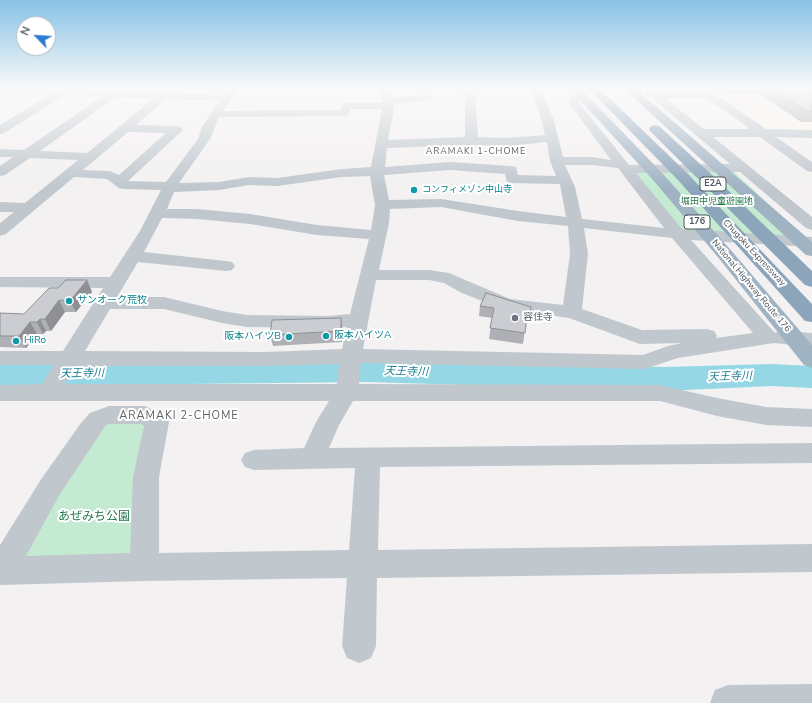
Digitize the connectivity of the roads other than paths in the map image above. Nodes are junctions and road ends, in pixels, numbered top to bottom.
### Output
1 (13, 122) edge
2 (73, 122) edge
3 (133, 122) edge
4 (211, 122) edge
5 (384, 122) edge
6 (471, 122) edge
7 (548, 122) edge
8 (589, 122) edge
9 (601, 122) edge
10 (627, 122) edge
11 (646, 122) edge
12 (666, 122) edge
13 (680, 122) edge
14 (687, 122) edge
15 (747, 122) edge
16 (126, 128) junction
17 (0, 130) edge
18 (703, 133) junction
19 (763, 133) junction
20 (812, 134) edge
21 (551, 138) junction
22 (471, 141) junction
23 (381, 144) junction
24 (0, 153) edge
25 (27, 154) junction
26 (91, 156) junction
27 (557, 161) junction
28 (624, 167) junction
29 (744, 168) junction
30 (812, 168) edge
31 (378, 170) junction
32 (0, 172) edge
33 (70, 173) junction
34 (564, 180) junction
35 (119, 182) junction
36 (169, 187) junction
37 (383, 205) junction
38 (0, 207) edge
39 (29, 208) junction
40 (794, 209) junction
41 (812, 210) edge
42 (158, 212) junction
43 (575, 221) junction
44 (812, 225) edge
45 (0, 231) edge
46 (677, 234) junction
47 (378, 235) junction
48 (812, 237) edge
49 (812, 242) edge
50 (812, 251) edge
51 (133, 256) junction
52 (226, 266) dead end
53 (369, 275) junction
54 (812, 281) edge
55 (0, 282) edge
56 (116, 283) junction
57 (103, 303) junction
58 (572, 312) junction
59 (812, 316) edge
60 (358, 320) junction
61 (768, 338) junction
62 (812, 340) edge
63 (351, 356) junction
64 (0, 358) edge
65 (69, 359) junction
66 (812, 360) edge
67 (652, 377) junction
68 (50, 390) junction
69 (337, 392) junction
70 (0, 393) edge
71 (261, 407) dead end
72 (809, 423) edge
73 (812, 453) edge
74 (316, 457) junction
75 (368, 457) junction
76 (254, 460) dead end
77 (812, 558) edge
78 (362, 564) junction
79 (144, 567) junction
80 (0, 571) edge
81 (359, 646) dead end
82 (812, 702) edge
83 (728, 703) edge

1 - 17 street
2 - 25 street
3 - 16 street
4 - 36 street
5 - 23 street
6 - 22 street
7 - 21 street
8 - 28 street
9 - 66 highway, National Highway Route 176 / 176
10 - 59 highway, Chugoku Expressway / E2A
11 - 54 highway, Chugoku Expressway / E2A
12 - 50 highway
13 - 48 highway
14 - 18 street
15 - 19 street
16 - 26 street
16 - 35 street
18 - 19 street
18 - 29 street
19 - 20 street
19 - 30 street
21 - 22 street
21 - 27 street
22 - 23 street
23 - 31 street
24 - 25 street
25 - 26 street
25 - 32 street
26 - 33 street
27 - 28 street
27 - 34 street
28 - 29 street
28 - 46 street
29 - 40 street
31 - 34 street
31 - 36 street
31 - 37 street
33 - 35 street
33 - 39 street
34 - 43 street
35 - 36 street
36 - 42 street
37 - 43 street
37 - 47 street
38 - 39 street
39 - 45 street
40 - 41 street
40 - 44 street
42 - 47 street
42 - 51 street
43 - 46 street
43 - 58 street
46 - 49 street
46 - 61 street
47 - 53 street
51 - 52 street
51 - 56 street
53 - 58 street
53 - 60 street
55 - 56 street
56 - 57 street
57 - 60 street
57 - 65 street
58 - 61 street
60 - 63 street
61 - 62 street
61 - 67 street
63 - 65 street
63 - 67 street
63 - 69 street
64 - 65 street
65 - 68 street
67 - 69 street
67 - 72 street
68 - 69 street
68 - 70 street
69 - 71 street
69 - 74 street
73 - 75 street
74 - 75 street
74 - 76 street
75 - 78 street
77 - 78 street
78 - 79 street
78 - 81 street
79 - 80 street
79 - 80 street
82 - 83 street

